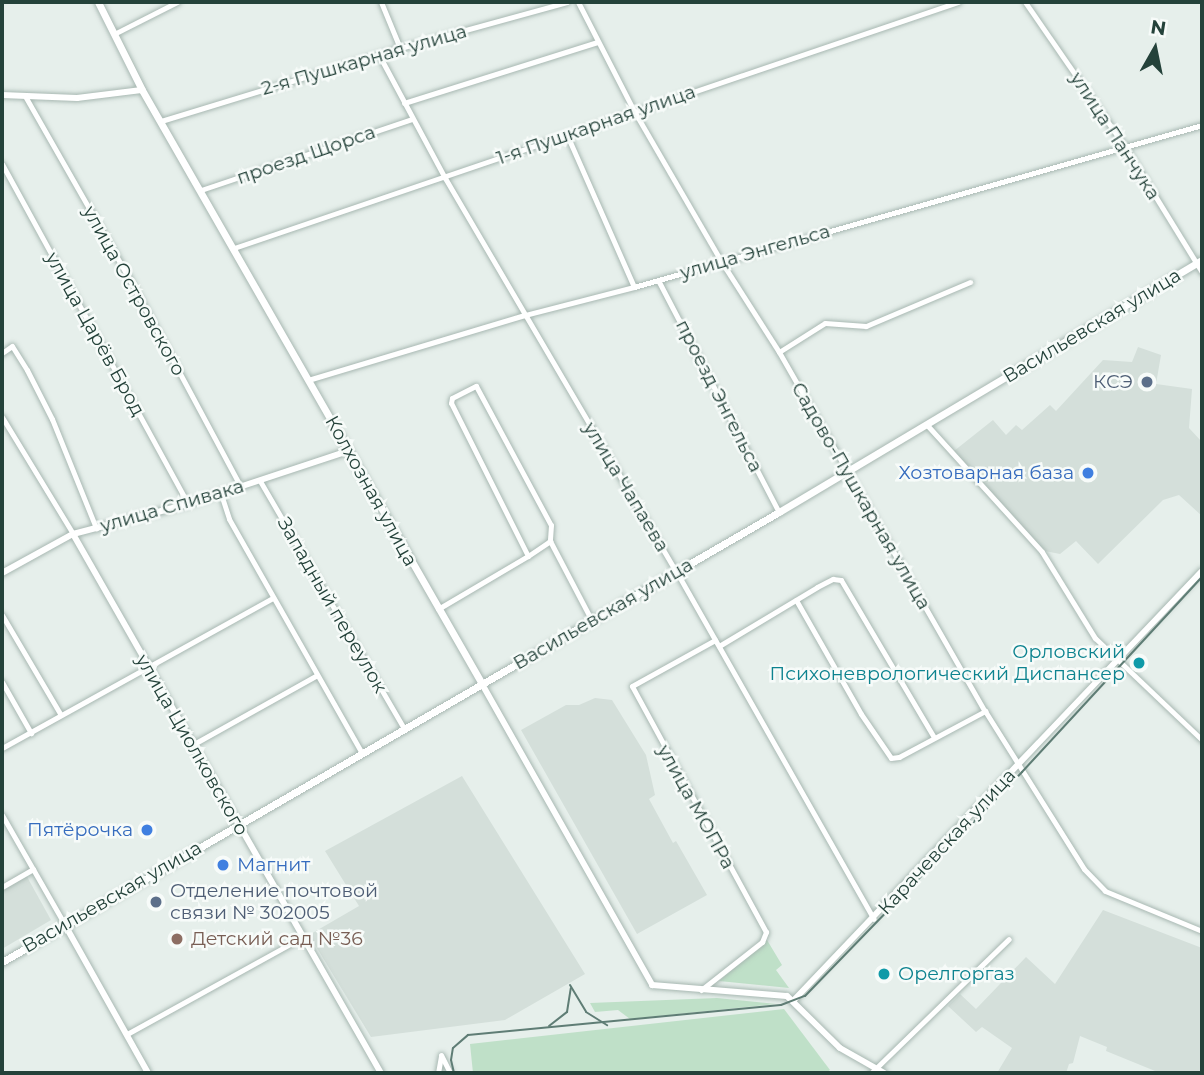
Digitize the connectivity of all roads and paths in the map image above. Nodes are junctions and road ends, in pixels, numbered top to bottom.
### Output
1 (98, 2) edge
2 (177, 2) edge
3 (382, 2) edge
4 (567, 2) edge
5 (578, 2) edge
6 (958, 2) edge
7 (1025, 2) edge
8 (114, 34) junction
9 (597, 41) junction
10 (400, 48) junction
11 (379, 55) junction
12 (142, 90) junction
13 (2, 95) edge
14 (25, 96) junction
15 (404, 103) junction
16 (634, 111) junction
17 (412, 119) junction
18 (161, 121) junction
19 (1202, 125) edge
20 (567, 135) junction
21 (1125, 147) junction
22 (2, 163) edge
23 (444, 178) junction
24 (201, 190) junction
25 (234, 248) junction
26 (721, 261) junction
27 (1200, 262) edge
28 (1202, 272) edge
29 (658, 280) junction
30 (970, 282) dead end
31 (634, 287) junction
32 (525, 315) junction
33 (779, 352) junction
34 (2, 353) edge
35 (308, 380) junction
36 (2, 417) edge
37 (927, 425) junction
38 (348, 451) junction
39 (848, 472) junction
40 (260, 481) junction
41 (241, 487) junction
42 (221, 494) junction
43 (188, 504) junction
44 (779, 512) junction
45 (96, 528) junction
46 (73, 534) junction
47 (550, 541) junction
48 (528, 556) junction
49 (1202, 570) edge
50 (677, 571) junction
51 (2, 573) edge
52 (273, 598) junction
53 (796, 600) junction
54 (438, 609) junction
55 (2, 615) edge
56 (592, 621) junction
57 (717, 643) junction
58 (1118, 662) junction
59 (147, 669) junction
60 (317, 675) junction
61 (2, 682) edge
62 (482, 684) junction
63 (985, 711) junction
64 (61, 715) junction
65 (404, 728) junction
66 (31, 733) junction
67 (934, 737) junction
68 (1202, 740) edge
69 (192, 746) junction
70 (2, 748) edge
71 (362, 753) junction
72 (1018, 766) junction
73 (2, 817) edge
74 (239, 823) junction
75 (33, 869) junction
76 (2, 887) edge
77 (874, 919) junction
78 (65, 925) junction
79 (1202, 931) edge
80 (303, 937) junction
81 (1009, 939) dead end
82 (2, 962) edge
83 (701, 990) junction
84 (794, 1000) junction
85 (127, 1034) junction
86 (872, 1071) edge
87 (148, 1073) edge
88 (381, 1073) edge
89 (438, 1073) edge
90 (450, 1073) edge
91 (884, 1073) edge

1 - 8 main road, Колхозная улица
2 - 8 street
3 - 10 street
4 - 10 street, 2-я Пушкарная улица
5 - 9 street, Садово-Пушкарная улица
6 - 16 street, 1-я Пушкарная улица
7 - 21 street, улица Панчука
8 - 12 main road, Колхозная улица
9 - 15 street
9 - 16 street, Садово-Пушкарная улица
10 - 11 street, 2-я Пушкарная улица
11 - 15 street, улица Чапаева
11 - 18 street, 2-я Пушкарная улица
12 - 14 street
12 - 18 main road, Колхозная улица
13 - 14 street
14 - 41 street, улица Островского
15 - 17 street, улица Чапаева
16 - 20 street, 1-я Пушкарная улица
16 - 26 street, Садово-Пушкарная улица
17 - 23 street, улица Чапаева
17 - 24 street, проезд Щорса
18 - 24 main road, Колхозная улица
19 - 21 street, улица Энгельса
20 - 23 street, 1-я Пушкарная улица
20 - 31 street
21 - 26 street, улица Энгельса
21 - 27 street, улица Панчука
22 - 43 street, улица Царёв Брод
23 - 25 street, 1-я Пушкарная улица
23 - 32 street, улица Чапаева
24 - 25 main road, Колхозная улица
25 - 35 main road, Колхозная улица
26 - 29 street, улица Энгельса
26 - 33 street, Садово-Пушкарная улица
27 - 28 street, улица Панчука
27 - 37 main road, Васильевская улица
29 - 31 street, улица Энгельса
29 - 44 street, проезд Энгельса
30 - 33 street
31 - 32 street, улица Энгельса
32 - 35 street, улица Энгельса
32 - 50 street, улица Чапаева
33 - 39 street, Садово-Пушкарная улица
34 - 45 street
35 - 38 main road, Колхозная улица
36 - 46 street, улица Циолковского
37 - 39 main road, Васильевская улица
37 - 58 street
38 - 40 street, улица Спивака
38 - 54 main road, Колхозная улица
39 - 44 main road, Васильевская улица
39 - 63 street, Садово-Пушкарная улица
40 - 41 street, улица Спивака
40 - 65 street, Западный переулок
41 - 42 street, улица Спивака
42 - 43 street, улица Спивака
42 - 52 street
43 - 45 street, улица Спивака
44 - 50 main road, Васильевская улица
45 - 46 street, улица Спивака
46 - 51 street, улица Спивака
46 - 59 street, улица Циолковского
47 - 48 street
47 - 48 street
47 - 56 street
48 - 54 street
49 - 58 street, Карачевская улица
50 - 56 main road, Васильевская улица
50 - 57 street, улица Чапаева
52 - 59 street
52 - 60 street
53 - 57 street
53 - 67 street
53 - 67 street
54 - 62 main road, Колхозная улица
55 - 64 street
56 - 62 main road, Васильевская улица
57 - 77 street, улица Чапаева
57 - 83 street, улица МОПРа
58 - 68 street
58 - 72 street, Карачевская улица
59 - 64 street
59 - 69 street, улица Циолковского
60 - 69 street
60 - 71 street
61 - 66 street
62 - 65 main road, Васильевская улица
62 - 83 street, Колхозная улица
63 - 67 street
63 - 72 street, Садово-Пушкарная улица
64 - 66 street
65 - 71 main road, Васильевская улица
66 - 70 street
69 - 74 street, улица Циолковского
71 - 74 main road, Васильевская улица
72 - 77 street, Карачевская улица
72 - 79 street, Садово-Пушкарная улица
73 - 75 street
74 - 78 main road, Васильевская улица
74 - 80 street, улица Циолковского
75 - 76 street
75 - 78 street
77 - 84 street, Карачевская улица
78 - 82 main road, Васильевская улица
78 - 85 street
80 - 85 street
80 - 88 street, улица Циолковского
81 - 86 street
83 - 84 street
84 - 86 street
85 - 87 street
86 - 91 street
89 - 90 street

